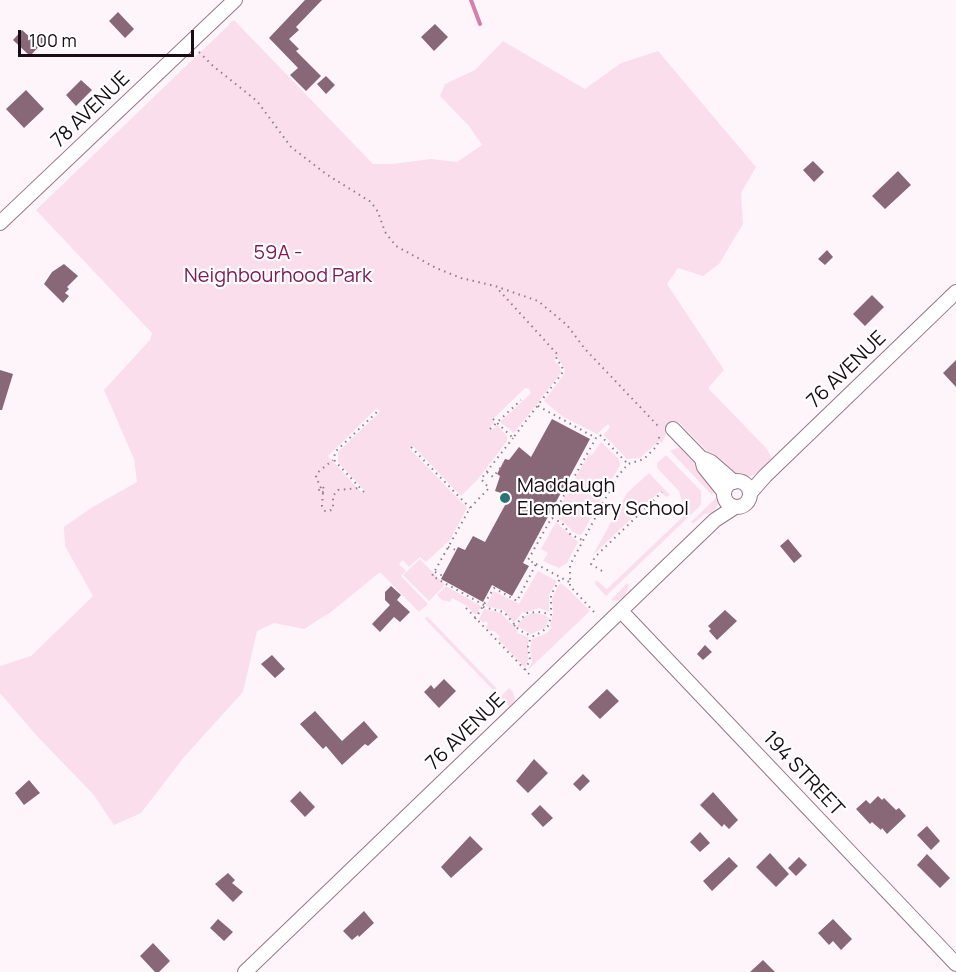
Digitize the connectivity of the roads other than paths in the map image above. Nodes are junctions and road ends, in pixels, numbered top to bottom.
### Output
1 (235, 0) edge
2 (0, 223) edge
3 (956, 292) edge
4 (673, 429) dead end
5 (736, 493) junction
6 (621, 611) junction
7 (956, 964) edge
8 (245, 972) edge

1 - 2 street, 78 AVENUE
3 - 5 street, 76 AVENUE
4 - 5 street
5 - 6 street, 76 AVENUE
6 - 7 street, 194 STREET
6 - 8 street, 76 AVENUE

